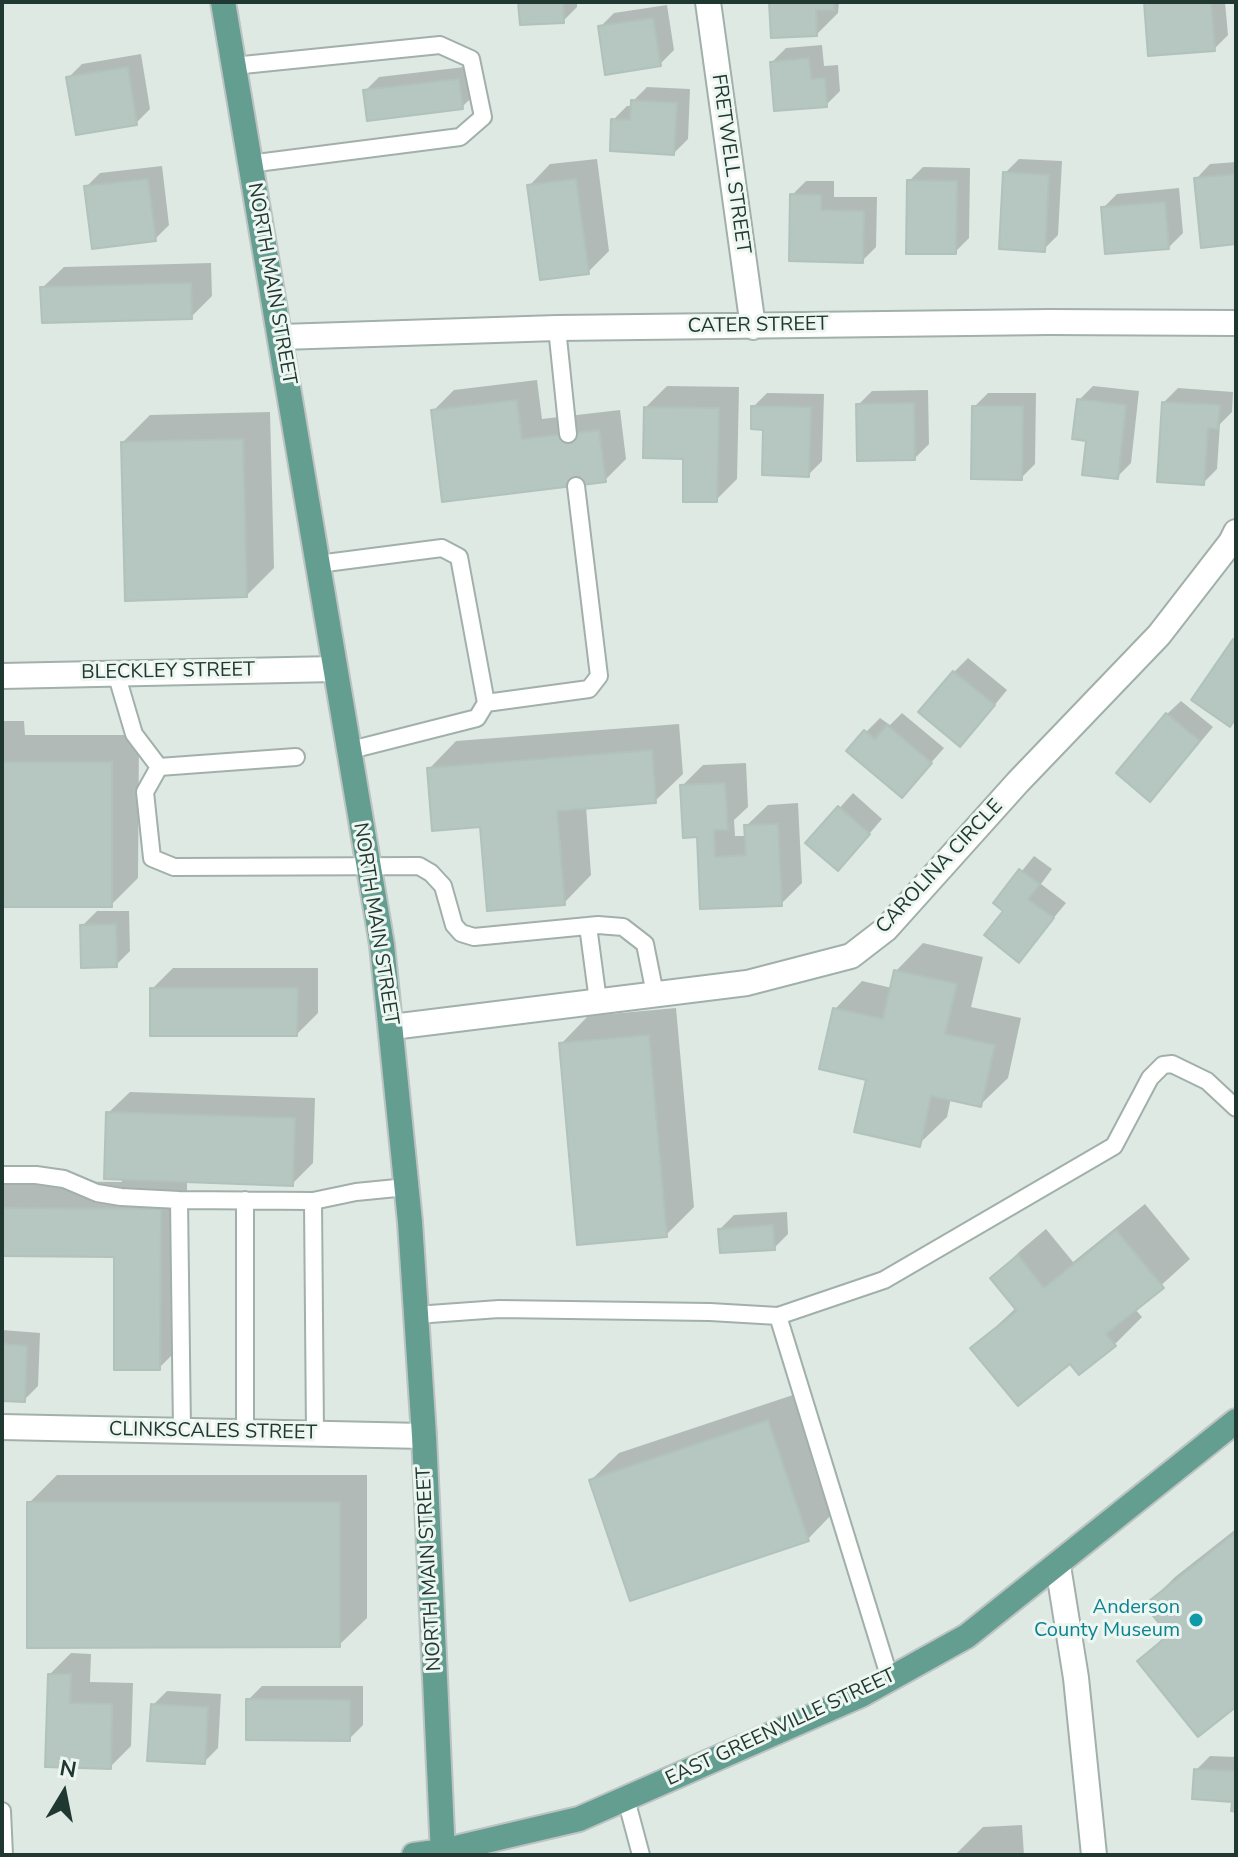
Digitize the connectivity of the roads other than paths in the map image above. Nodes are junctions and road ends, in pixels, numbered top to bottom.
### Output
1 (223, 2) edge
2 (708, 2) edge
3 (233, 66) junction
4 (249, 164) junction
5 (1236, 323) edge
6 (753, 327) junction
7 (557, 328) junction
8 (281, 337) junction
9 (568, 434) dead end
10 (576, 486) dead end
11 (1236, 532) edge
12 (318, 564) junction
13 (335, 669) junction
14 (116, 673) junction
15 (2, 676) edge
16 (486, 703) junction
17 (347, 751) junction
18 (296, 757) dead end
19 (159, 767) junction
20 (368, 864) junction
21 (588, 926) junction
22 (655, 994) junction
23 (598, 1001) junction
24 (392, 1027) junction
25 (1236, 1108) edge
26 (2, 1175) edge
27 (407, 1187) junction
28 (179, 1200) junction
29 (245, 1200) junction
30 (313, 1201) junction
31 (416, 1315) junction
32 (778, 1316) junction
33 (1236, 1421) edge
34 (2, 1427) edge
35 (182, 1431) junction
36 (245, 1432) junction
37 (315, 1434) junction
38 (424, 1436) junction
39 (1058, 1566) junction
40 (890, 1679) junction
41 (626, 1799) junction
42 (2, 1811) edge
43 (443, 1853) edge
44 (4, 1855) edge
45 (414, 1855) edge
46 (641, 1855) edge
47 (1094, 1855) edge

1 - 3 main road, NORTH MAIN STREET
2 - 6 street, FRETWELL STREET
3 - 4 main road, NORTH MAIN STREET
3 - 4 lane
4 - 8 main road, NORTH MAIN STREET
5 - 6 street, CATER STREET
6 - 7 street, CATER STREET
7 - 8 street, CATER STREET
7 - 9 lane
8 - 12 main road, NORTH MAIN STREET
10 - 16 lane
11 - 22 street, CAROLINA CIRCLE
12 - 13 main road, NORTH MAIN STREET
12 - 16 lane
13 - 14 street, BLECKLEY STREET
13 - 17 main road, NORTH MAIN STREET
14 - 15 street, BLECKLEY STREET
14 - 19 lane
16 - 17 lane
17 - 20 main road, NORTH MAIN STREET
18 - 19 lane
19 - 20 lane
20 - 21 lane
20 - 24 main road, NORTH MAIN STREET
21 - 22 lane
21 - 23 lane
22 - 23 street, CAROLINA CIRCLE
23 - 24 street, CAROLINA CIRCLE
24 - 27 main road, NORTH MAIN STREET
25 - 32 lane
26 - 28 lane
27 - 30 lane
27 - 31 main road, NORTH MAIN STREET
28 - 29 lane
28 - 35 lane
29 - 30 lane
29 - 36 lane
30 - 37 lane
31 - 32 lane
31 - 38 main road, NORTH MAIN STREET
32 - 40 lane
33 - 39 main road, EAST GREENVILLE STREET
34 - 35 street, CLINKSCALES STREET
35 - 36 street, CLINKSCALES STREET
36 - 37 street, CLINKSCALES STREET
37 - 38 street, CLINKSCALES STREET
38 - 43 main road, NORTH MAIN STREET
39 - 40 main road, EAST GREENVILLE STREET
39 - 47 street
40 - 41 main road, EAST GREENVILLE STREET
41 - 43 main road, EAST GREENVILLE STREET
41 - 46 lane
42 - 44 lane
43 - 45 main road, EAST GREENVILLE STREET

